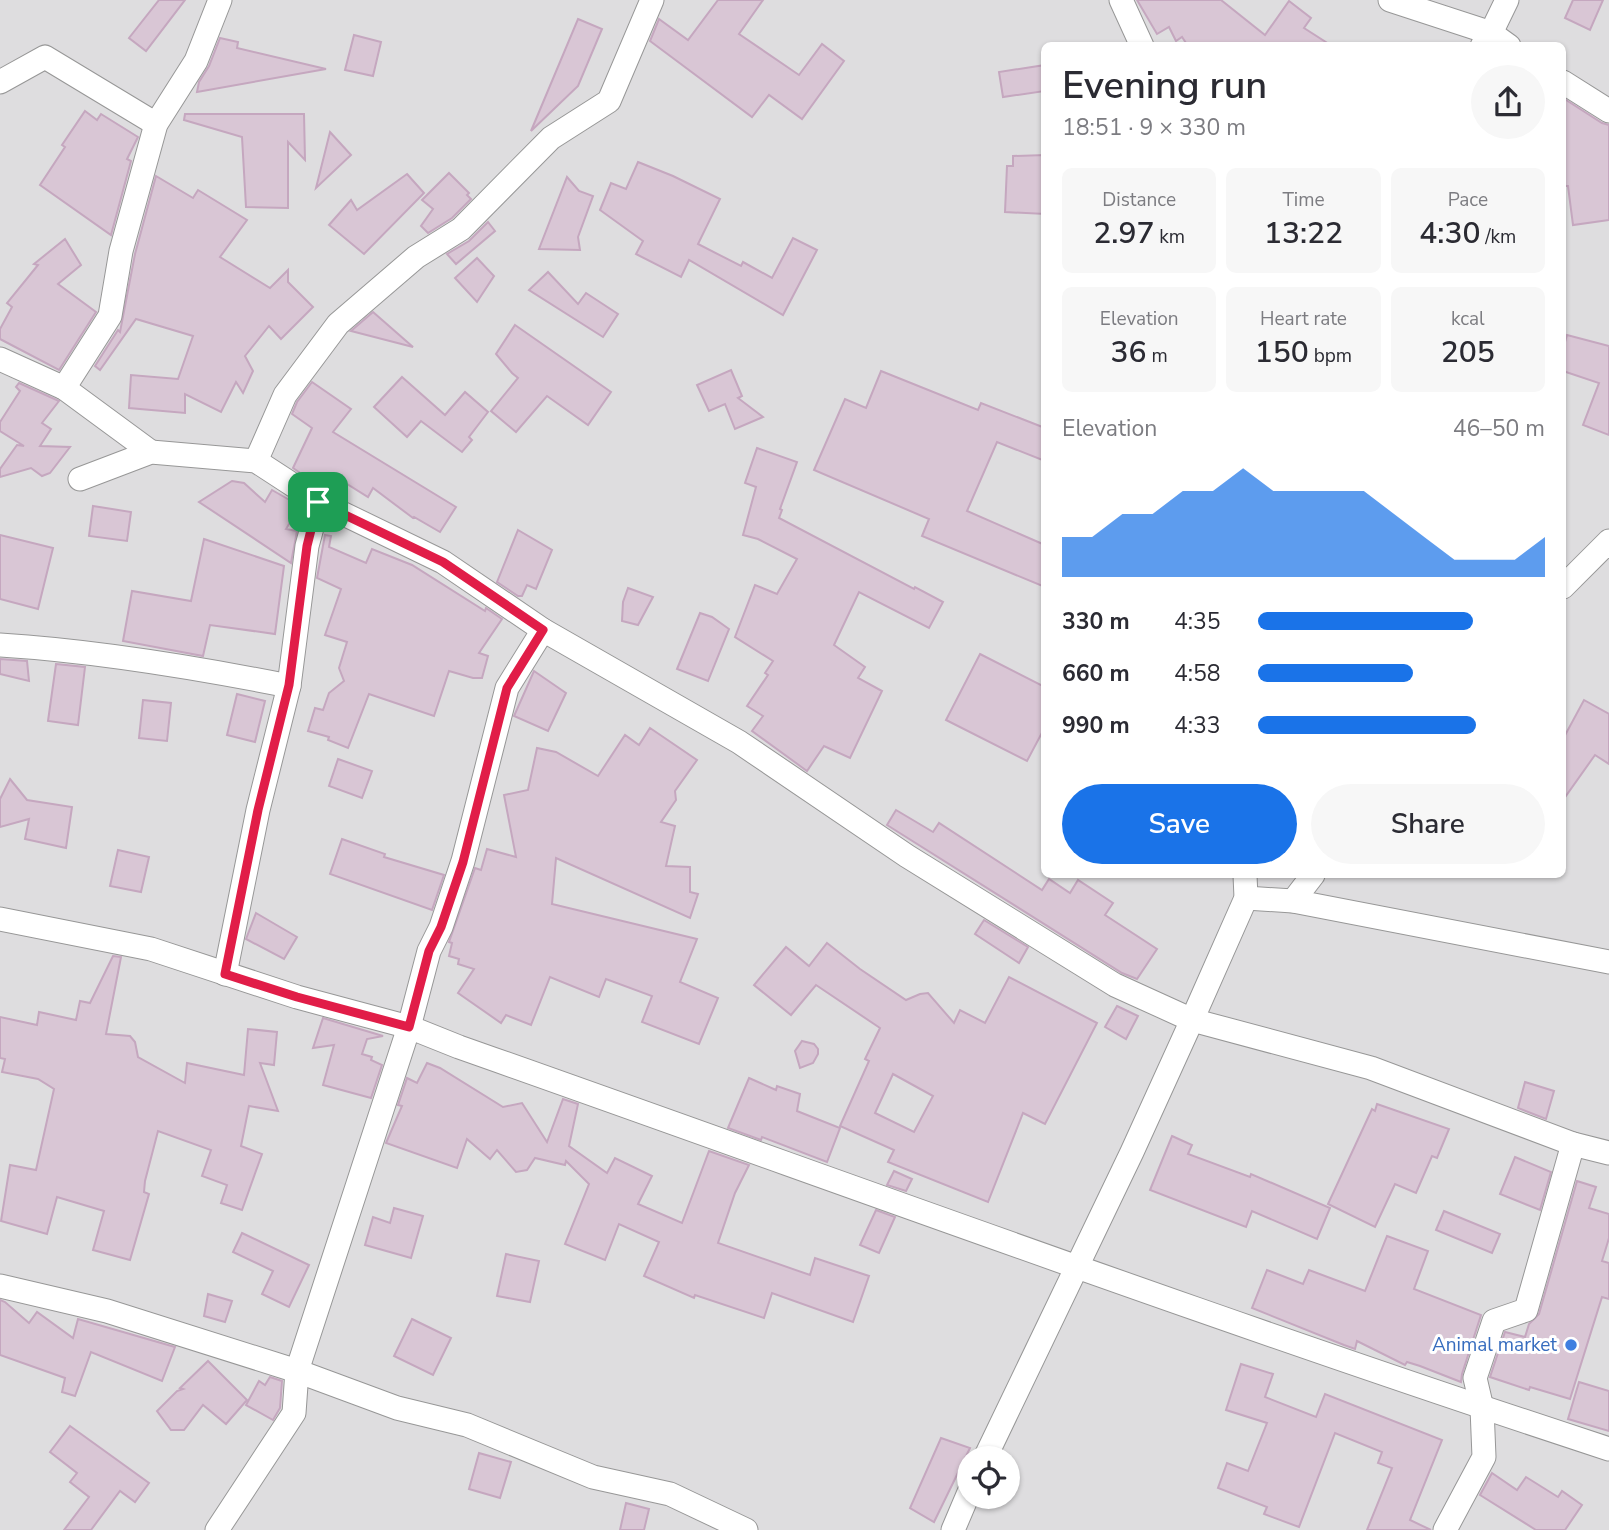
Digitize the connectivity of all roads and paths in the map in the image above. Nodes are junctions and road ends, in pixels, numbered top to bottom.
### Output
1 (220, 0) edge
2 (652, 0) edge
3 (1121, 0) edge
4 (1390, 0) edge
5 (1507, 0) edge
6 (1494, 41) edge
7 (1141, 42) edge
8 (0, 82) edge
9 (1566, 84) edge
10 (1609, 111) edge
11 (156, 124) junction
12 (0, 359) edge
13 (64, 388) junction
14 (150, 452) junction
15 (256, 461) junction
16 (80, 479) dead end
17 (318, 502) junction
18 (1609, 541) edge
19 (1566, 584) edge
20 (543, 630) junction
21 (0, 645) edge
22 (289, 685) junction
23 (1311, 878) edge
24 (1245, 886) edge
25 (1293, 901) junction
26 (0, 919) edge
27 (1609, 962) edge
28 (225, 974) junction
29 (1192, 1020) junction
30 (409, 1027) junction
31 (1573, 1144) junction
32 (1609, 1153) edge
33 (1077, 1266) junction
34 (0, 1286) edge
35 (297, 1371) junction
36 (1482, 1408) junction
37 (991, 1446) edge
38 (1609, 1450) edge
39 (962, 1509) edge
40 (217, 1530) edge
41 (746, 1530) edge
42 (953, 1530) edge
43 (1445, 1530) edge

1 - 11 street
2 - 15 street
3 - 7 street
4 - 6 street
5 - 6 street
8 - 11 street
9 - 10 street
11 - 13 street
12 - 13 street
13 - 14 street
14 - 15 street
14 - 16 street
15 - 17 street
17 - 20 street
17 - 22 street
18 - 19 street
20 - 29 street
20 - 30 street
21 - 22 street
22 - 28 street
23 - 25 street
24 - 25 street
24 - 29 street
25 - 27 street
26 - 28 street
28 - 30 street
29 - 31 street
29 - 33 street
30 - 33 street
30 - 35 street
31 - 32 street
31 - 36 street
33 - 36 street
33 - 37 street
34 - 35 street
35 - 40 street
35 - 41 street
36 - 38 street
36 - 43 street
39 - 42 street

